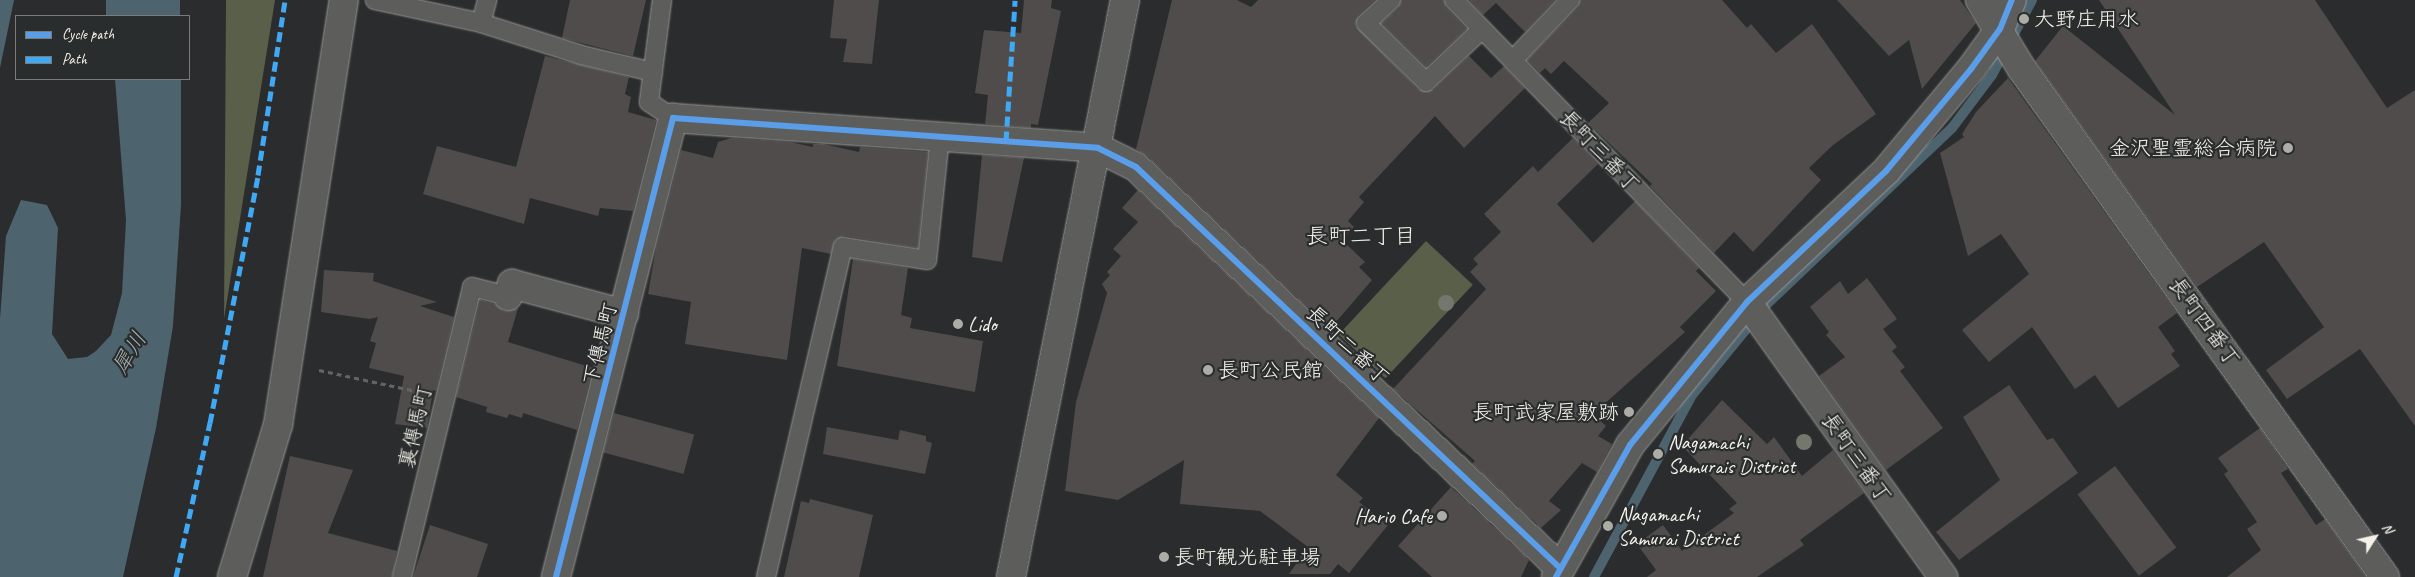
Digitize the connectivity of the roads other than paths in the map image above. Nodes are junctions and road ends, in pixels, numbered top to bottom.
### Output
1 (344, 0) edge
2 (375, 0) edge
3 (487, 0) edge
4 (662, 0) edge
5 (1125, 0) edge
6 (1390, 0) edge
7 (1454, 0) edge
8 (1570, 0) edge
9 (1980, 0) edge
10 (2012, 0) edge
11 (480, 23) junction
12 (1482, 29) junction
13 (2000, 29) junction
14 (1513, 60) junction
15 (653, 72) junction
16 (673, 118) junction
17 (940, 137) junction
18 (1098, 148) junction
19 (508, 296) joint
20 (1747, 302) junction
21 (624, 314) junction
22 (1561, 574) edge
23 (232, 577) edge
24 (402, 577) edge
25 (556, 577) edge
26 (766, 577) edge
27 (1011, 577) edge
28 (1943, 577) edge
29 (2385, 577) edge

1 - 23 street
2 - 11 lane
3 - 11 lane
4 - 15 lane
5 - 18 street
6 - 12 lane
7 - 12 lane, 長町三番丁
8 - 14 lane
9 - 13 street
10 - 13 street
11 - 15 lane
12 - 14 lane, 長町三番丁
13 - 20 street
13 - 29 street, 長町四番丁
14 - 20 lane, 長町三番丁
15 - 16 lane
16 - 17 street
16 - 21 street, 下傳馬町
17 - 18 street
17 - 26 lane
18 - 22 street, 長町二番丁
18 - 27 street
19 - 21 street
19 - 24 lane, 裏傳馬町
20 - 22 street
20 - 28 street, 長町三番丁
21 - 25 street, 下傳馬町

